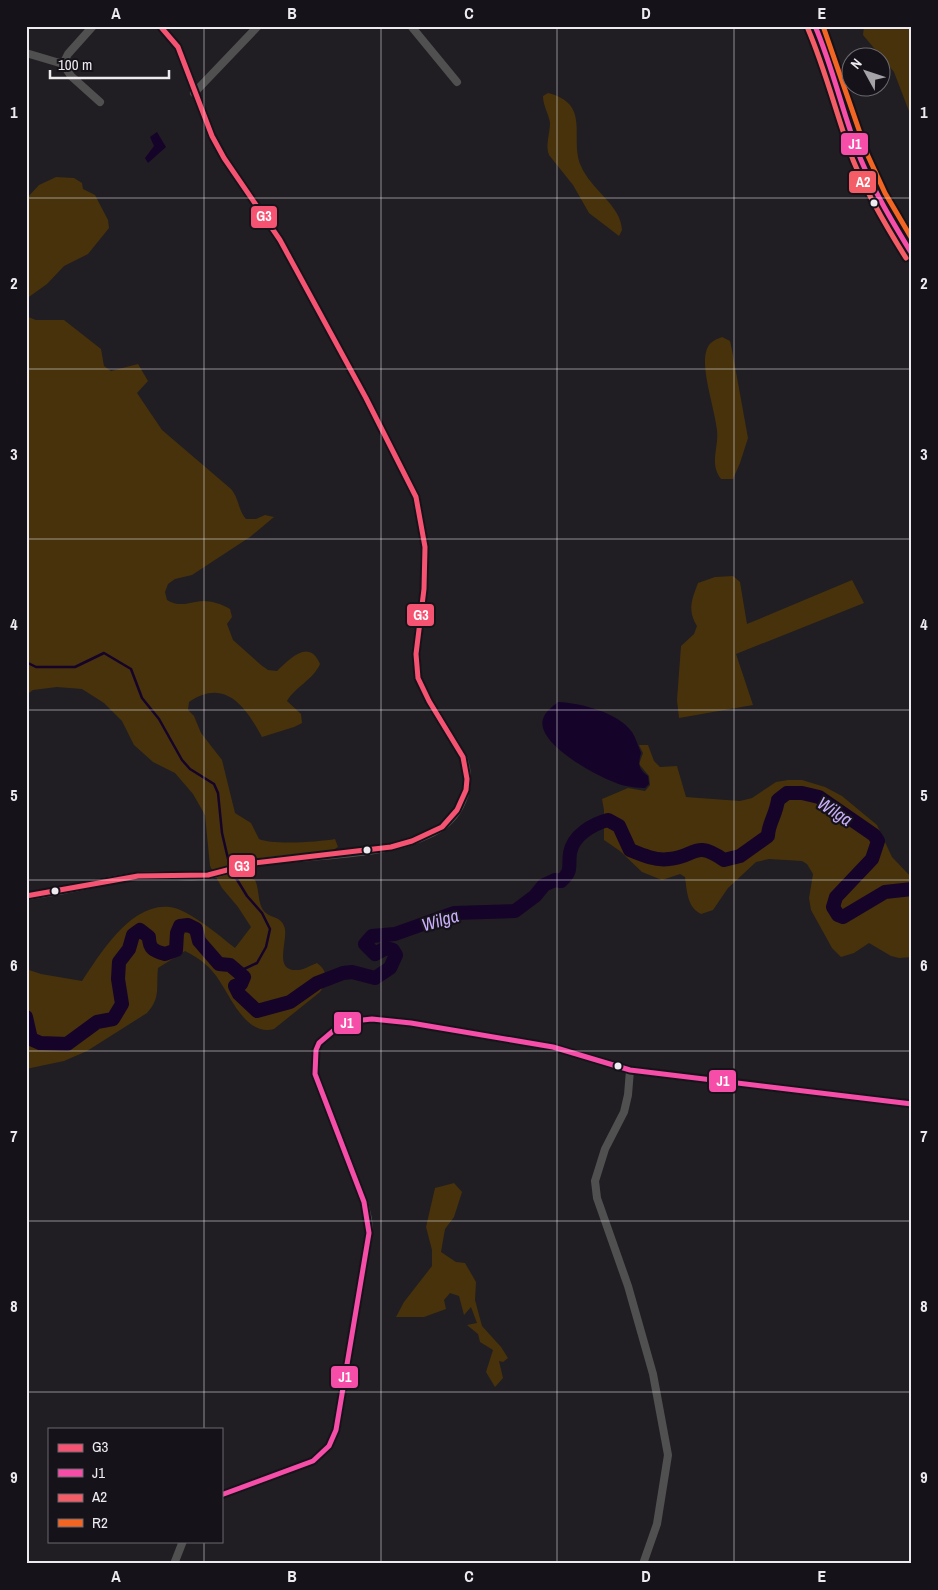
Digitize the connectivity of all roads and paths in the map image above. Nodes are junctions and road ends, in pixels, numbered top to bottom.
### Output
1 (93, 26) edge
2 (160, 26) edge
3 (258, 26) edge
4 (411, 26) edge
5 (815, 26) edge
6 (26, 53) edge
7 (63, 64) junction
8 (457, 82) dead end
9 (194, 93) junction
10 (100, 102) dead end
11 (912, 254) edge
12 (26, 896) edge
13 (630, 1070) junction
14 (912, 1104) edge
15 (222, 1495) edge
16 (183, 1542) edge
17 (174, 1564) edge
18 (643, 1564) edge

1 - 7 street
2 - 9 street
3 - 9 street
4 - 8 street
5 - 11 street
6 - 7 street
7 - 10 street
9 - 12 street
13 - 14 street
13 - 15 street
13 - 18 street
16 - 17 street

